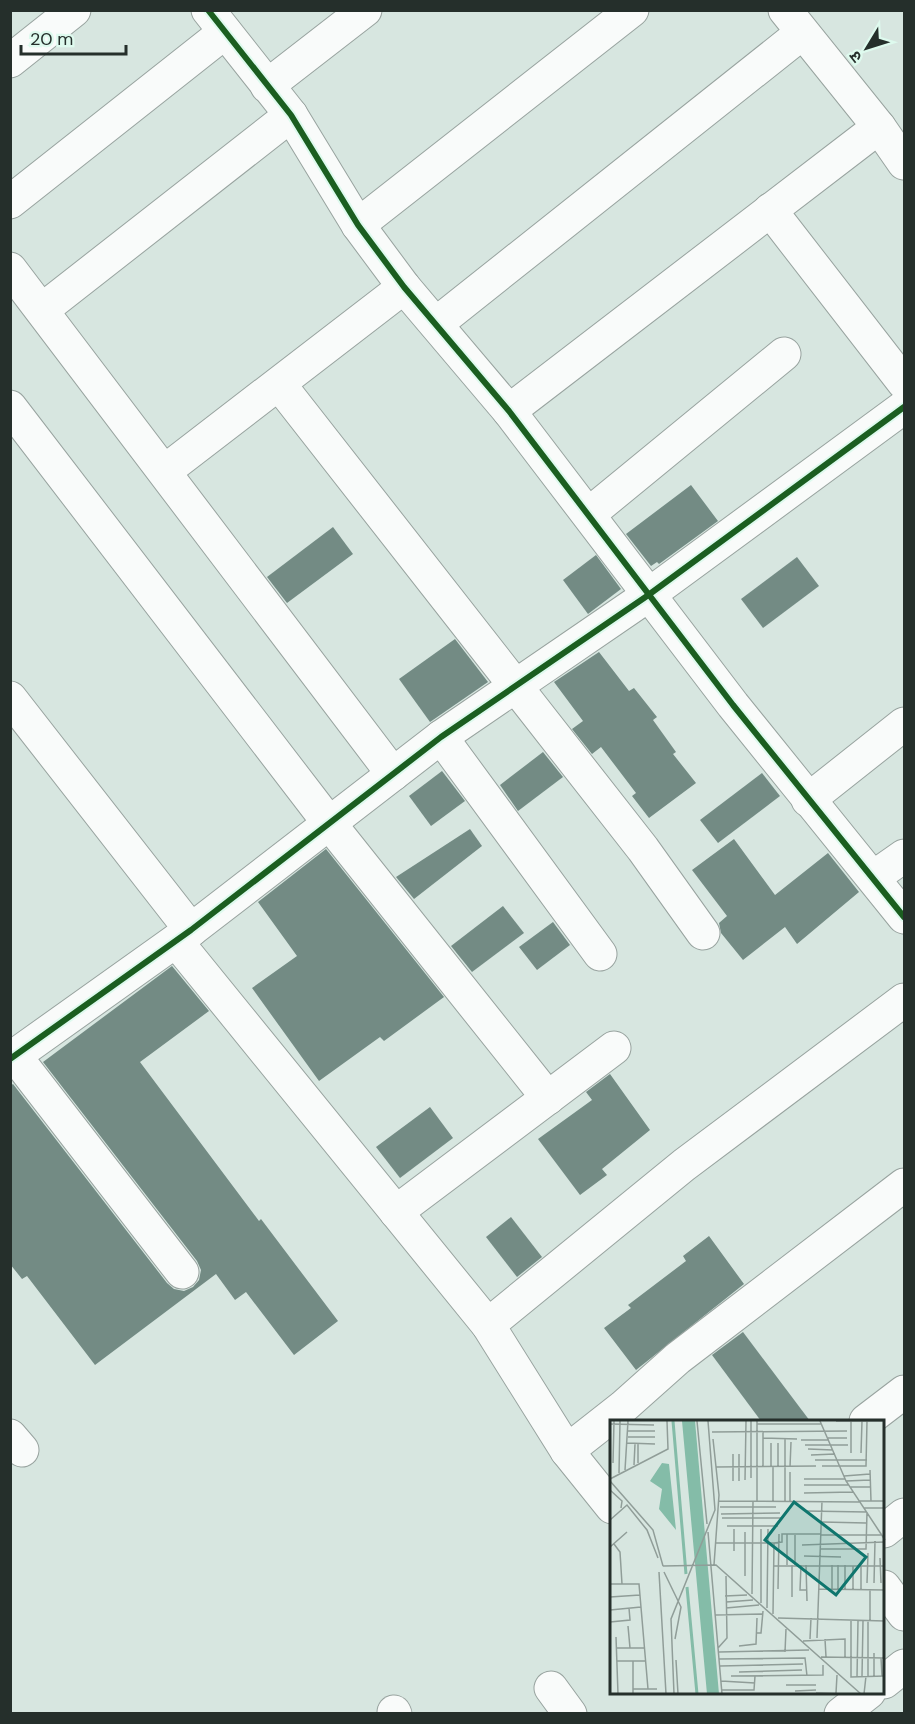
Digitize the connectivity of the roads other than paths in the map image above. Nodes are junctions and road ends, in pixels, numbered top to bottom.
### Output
1 (74, 10) edge
2 (365, 10) edge
3 (632, 10) edge
4 (216, 21) edge
5 (794, 22) edge
6 (10, 61) edge
7 (267, 86) junction
8 (291, 115) junction
9 (879, 126) junction
10 (904, 163) edge
11 (10, 202) edge
12 (770, 210) junction
13 (358, 225) junction
14 (10, 269) edge
15 (404, 287) junction
16 (42, 310) junction
17 (436, 324) junction
18 (784, 354) dead end
19 (904, 383) edge
20 (279, 384) junction
21 (10, 407) edge
22 (904, 407) edge
23 (509, 411) junction
24 (165, 471) junction
25 (589, 514) junction
26 (647, 596) junction
27 (516, 685) junction
28 (10, 698) edge
29 (904, 724) edge
30 (441, 737) junction
31 (393, 774) junction
32 (808, 800) junction
33 (329, 823) junction
34 (904, 856) edge
35 (874, 878) junction
36 (904, 917) edge
37 (703, 933) dead end
38 (183, 935) junction
39 (600, 954) dead end
40 (904, 1000) edge
41 (614, 1048) dead end
42 (13, 1058) edge
43 (548, 1098) junction
44 (904, 1185) edge
45 (396, 1212) junction
46 (183, 1272) dead end
47 (488, 1325) junction
48 (904, 1392) edge
49 (867, 1420) edge
50 (567, 1451) junction
51 (610, 1505) edge
52 (904, 1515) edge
53 (885, 1530) edge
54 (885, 1588) edge
55 (904, 1614) edge
56 (904, 1666) edge
57 (885, 1681) edge
58 (866, 1694) edge
59 (841, 1713) edge

1 - 6 street
2 - 7 street
3 - 13 street
4 - 7 street
4 - 11 street
5 - 9 street
5 - 17 street
7 - 8 street
8 - 13 street
8 - 16 street
9 - 10 street
9 - 12 street
12 - 19 street
12 - 23 street
13 - 15 street
14 - 16 street
15 - 17 street
15 - 20 street
16 - 24 street
17 - 23 street
18 - 25 street
20 - 24 street
20 - 27 street
21 - 33 street
22 - 26 street
23 - 25 street
24 - 31 street
25 - 26 street
26 - 27 street
26 - 32 street
27 - 30 street
27 - 37 street
28 - 38 street
29 - 32 street
30 - 31 street
30 - 39 street
31 - 33 street
32 - 35 street
33 - 38 street
33 - 43 street
34 - 35 street
35 - 36 street
38 - 42 street
38 - 45 street
40 - 47 street
41 - 43 street
42 - 46 street
43 - 45 street
44 - 50 street
45 - 47 street
47 - 50 street
48 - 49 street
50 - 51 street
52 - 53 street
54 - 55 street
56 - 57 street
58 - 59 street

